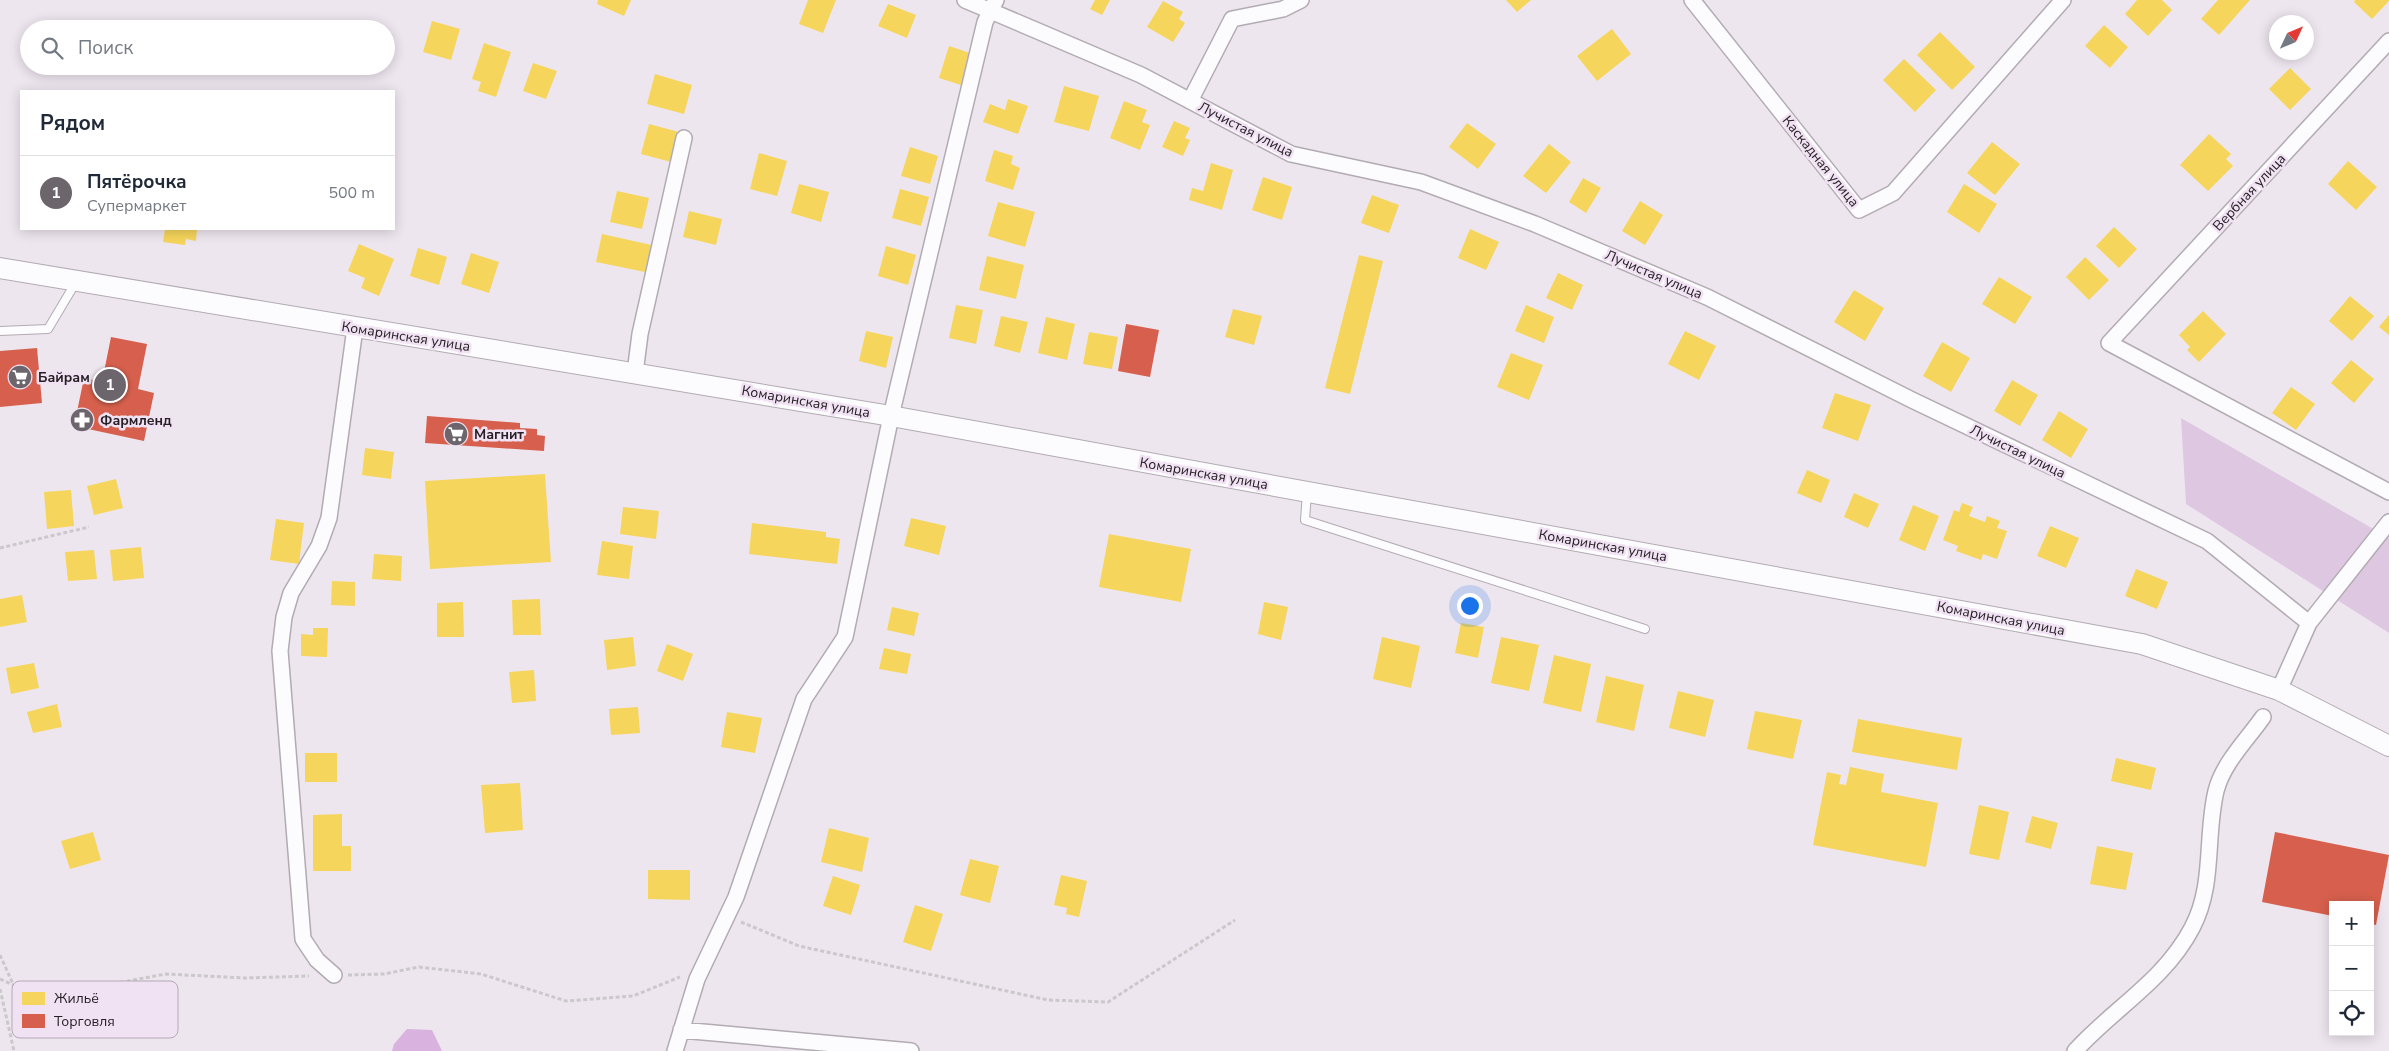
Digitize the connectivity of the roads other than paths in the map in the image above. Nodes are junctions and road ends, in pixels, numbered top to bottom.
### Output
1 (965, 0) edge
2 (1301, 0) edge
3 (1692, 0) edge
4 (2063, 0) edge
5 (992, 6) edge
6 (2389, 41) edge
7 (1190, 100) junction
8 (684, 138) dead end
9 (0, 268) edge
10 (77, 281) junction
11 (355, 328) junction
12 (0, 331) edge
13 (635, 373) junction
14 (890, 416) junction
15 (1307, 491) junction
16 (2389, 492) edge
17 (2389, 522) edge
18 (2309, 622) junction
19 (1645, 629) dead end
20 (2279, 690) junction
21 (2262, 717) dead end
22 (2389, 746) edge
23 (334, 975) road end
24 (681, 1030) junction
25 (675, 1051) edge
26 (911, 1051) edge
27 (2075, 1051) edge

1 - 5 street, Лучистая улица
2 - 7 street
3 - 4 street, Каскадная улица
5 - 7 street, Лучистая улица
5 - 14 street
6 - 16 street, Вербная улица
7 - 18 street, Лучистая улица
8 - 13 street
9 - 10 street, Комаринская улица
10 - 11 street, Комаринская улица
10 - 12 lane
11 - 13 street, Комаринская улица
11 - 23 street
13 - 14 street, Комаринская улица
14 - 15 street, Комаринская улица
14 - 24 street
15 - 19 lane
15 - 20 street, Комаринская улица
17 - 18 street
18 - 20 street
20 - 22 street, Комаринская улица
21 - 27 street
24 - 25 street
24 - 26 street

